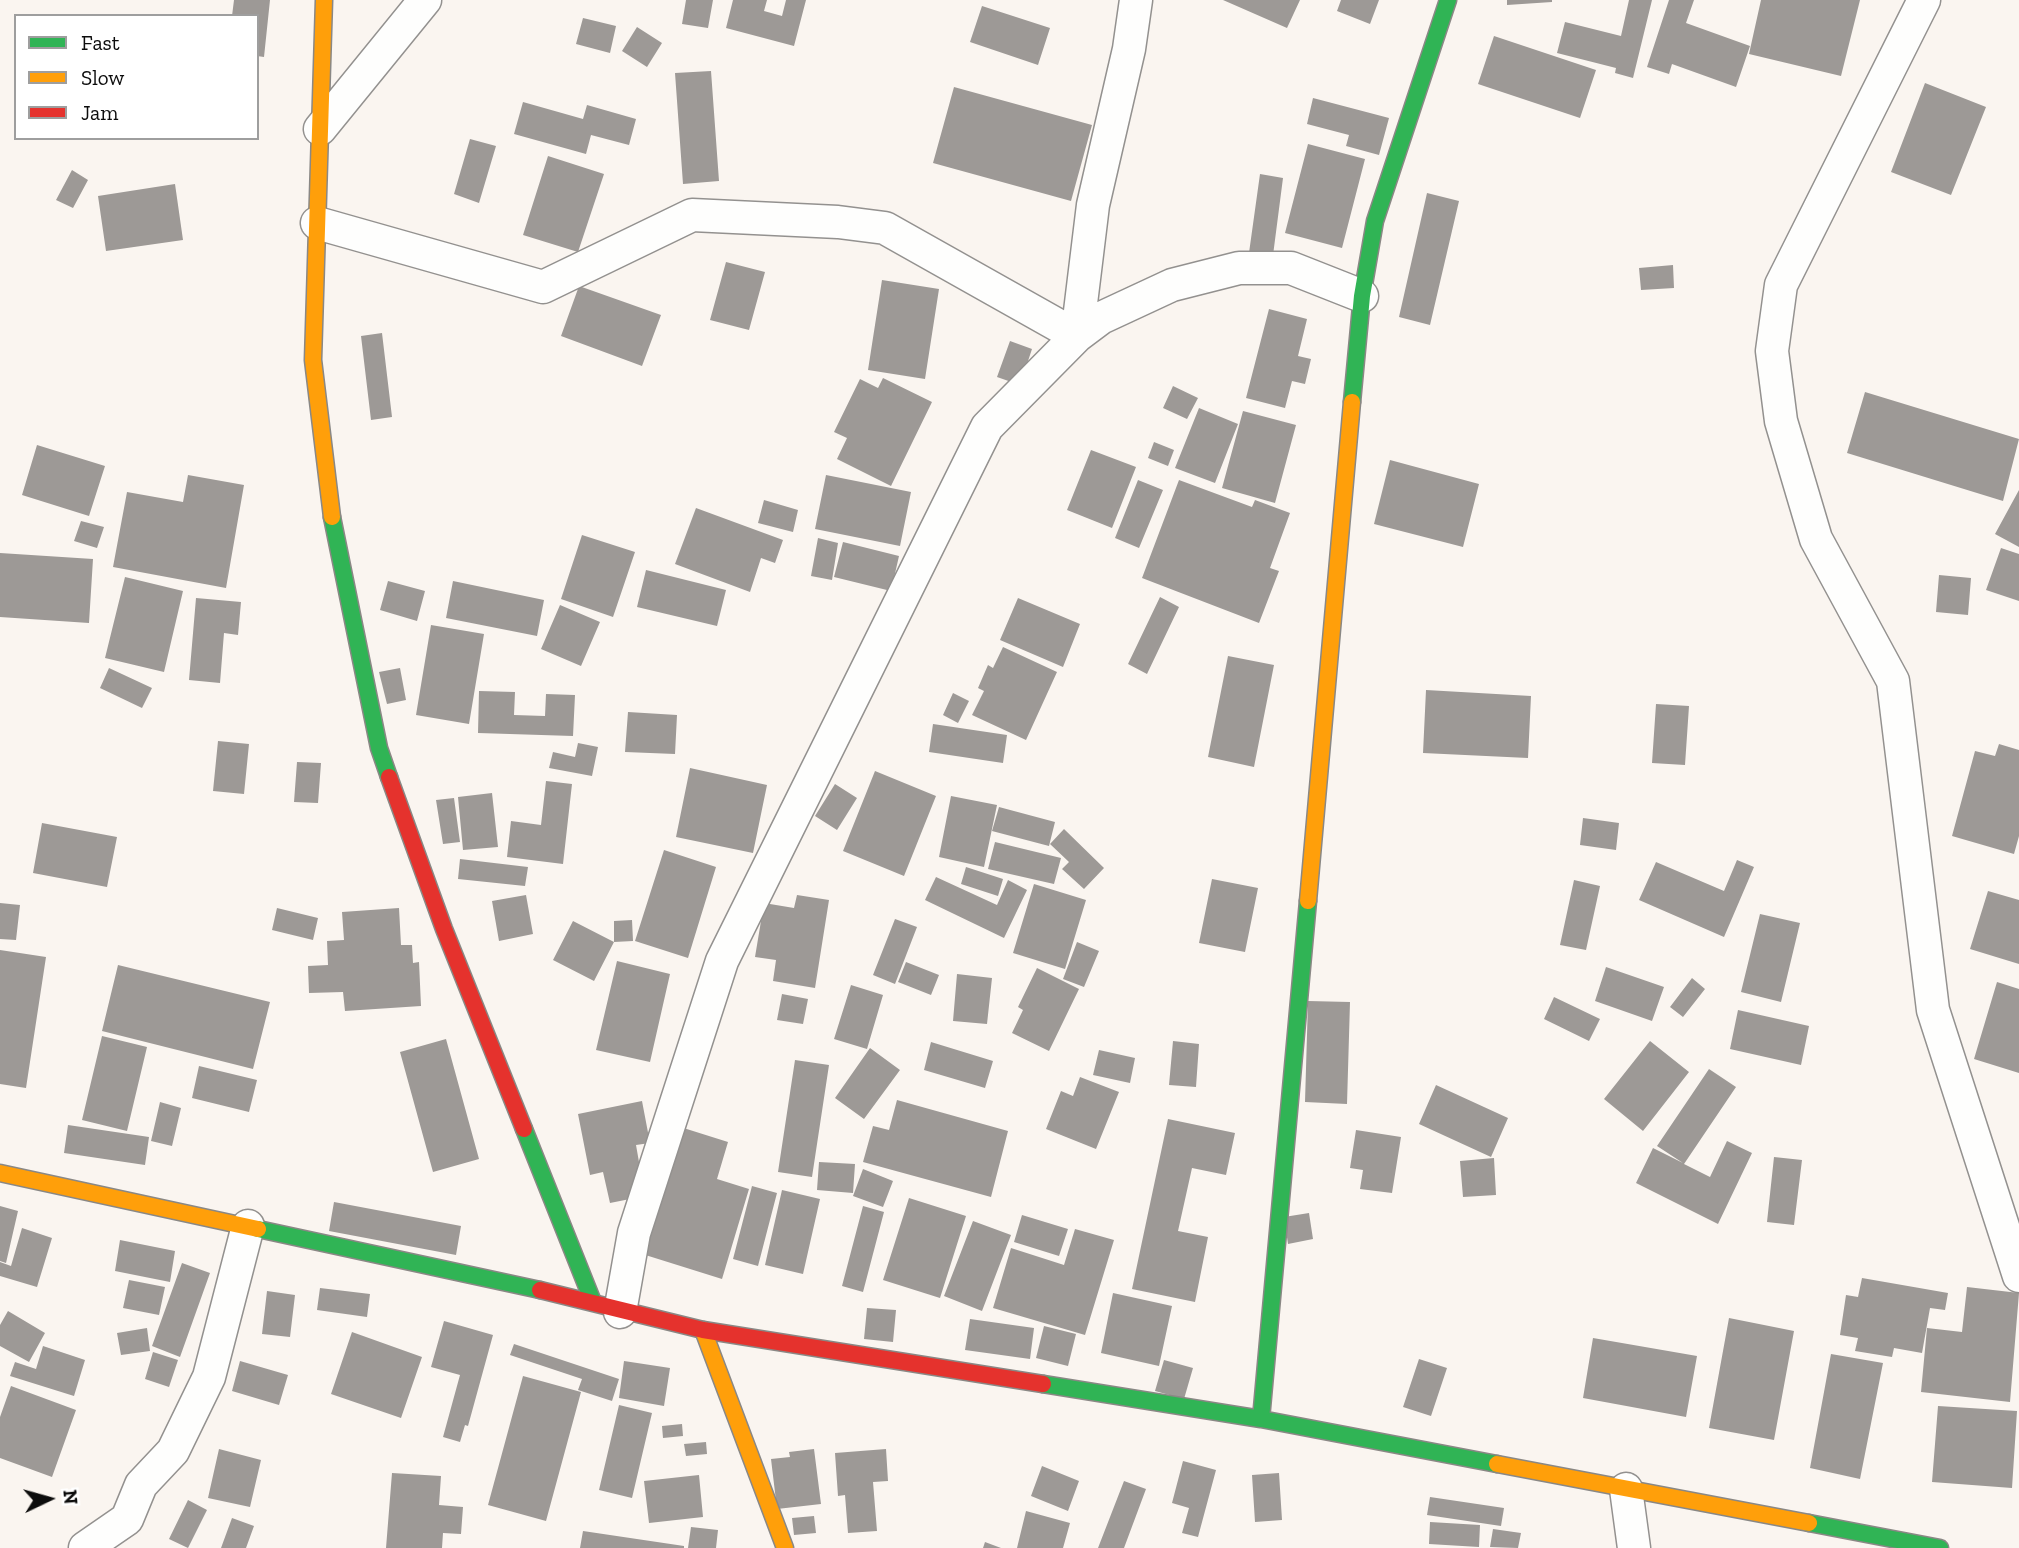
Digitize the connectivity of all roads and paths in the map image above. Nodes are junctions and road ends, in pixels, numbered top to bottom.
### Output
1 (324, 0) edge
2 (425, 0) edge
3 (1136, 0) edge
4 (1448, 0) edge
5 (1924, 0) edge
6 (320, 130) junction
7 (317, 223) junction
8 (1362, 296) junction
9 (1077, 336) junction
10 (0, 1173) edge
11 (248, 1226) junction
12 (2019, 1276) edge
13 (606, 1307) junction
14 (703, 1330) junction
15 (1261, 1419) junction
16 (1626, 1489) junction
17 (85, 1548) edge
18 (785, 1548) edge
19 (1634, 1548) edge
20 (1940, 1548) edge

1 - 6 street
2 - 6 street
3 - 9 street
4 - 8 street
5 - 12 street
6 - 7 street
7 - 9 street
7 - 13 street
8 - 9 street
8 - 15 street
9 - 13 street
10 - 11 street
11 - 13 street
11 - 17 street
13 - 14 street
14 - 15 street
14 - 18 street
15 - 16 street
16 - 19 street
16 - 20 street

